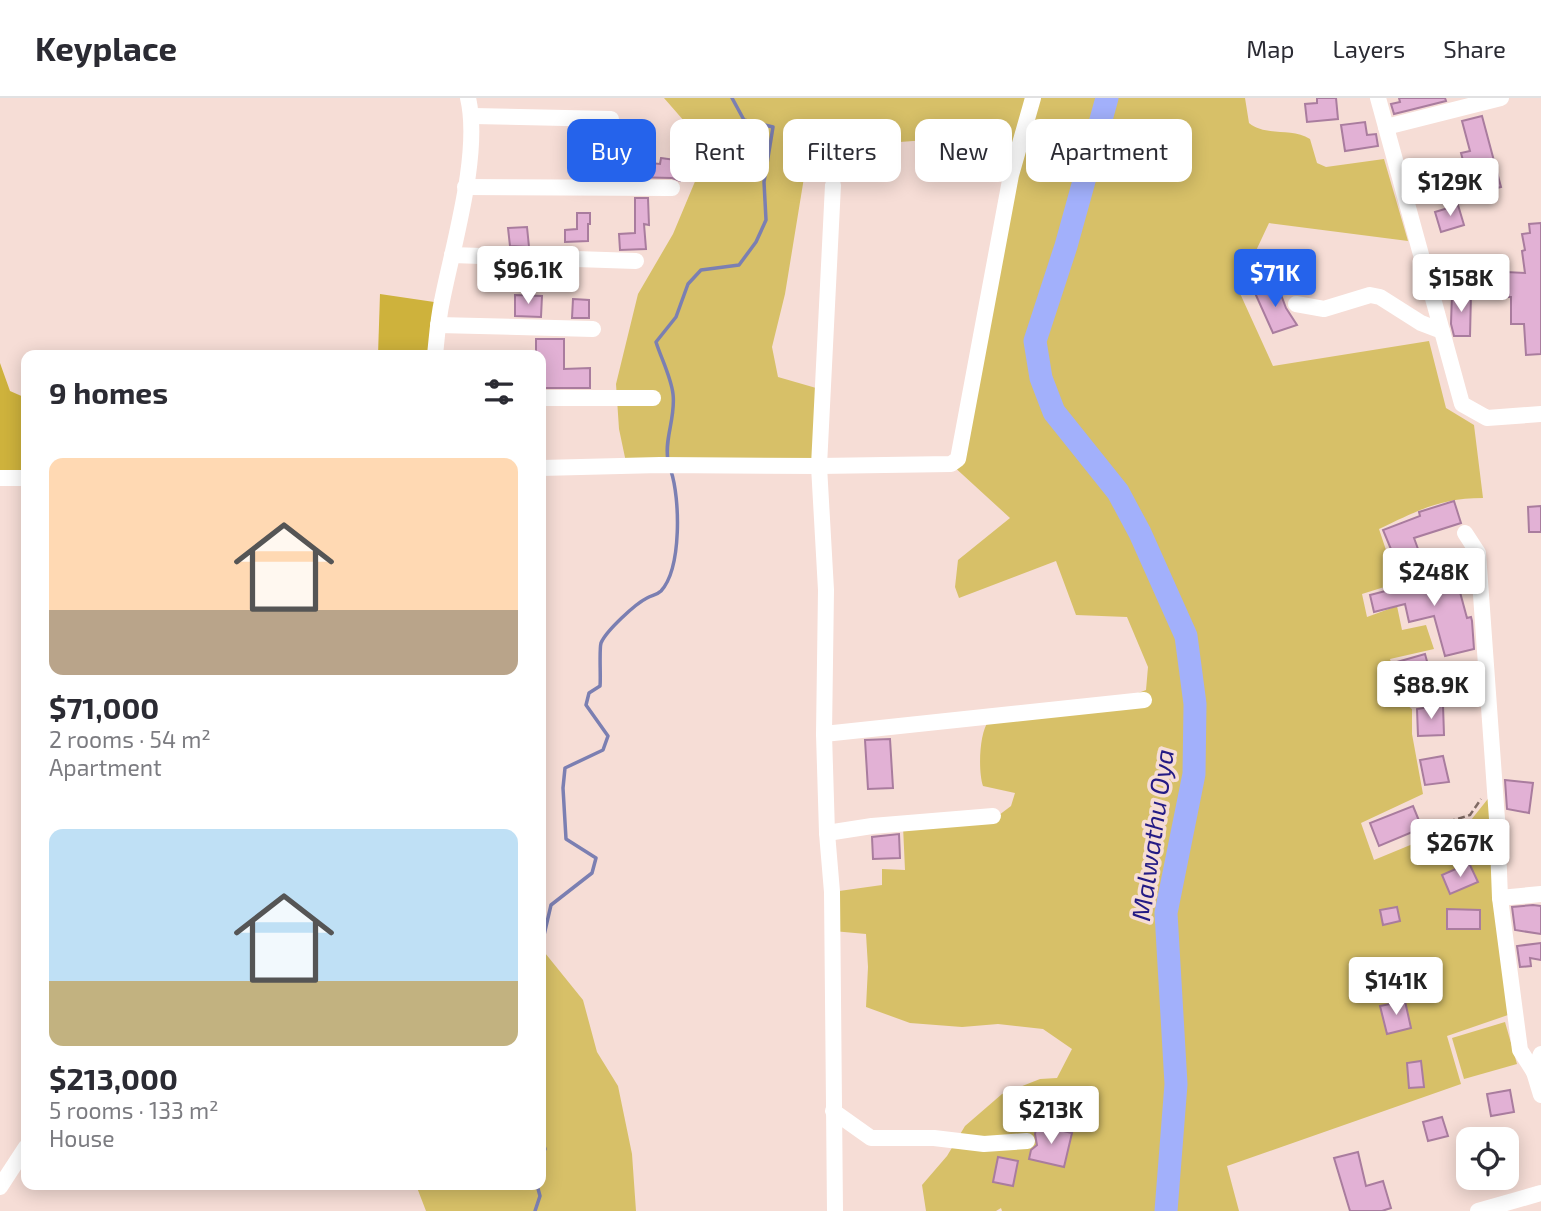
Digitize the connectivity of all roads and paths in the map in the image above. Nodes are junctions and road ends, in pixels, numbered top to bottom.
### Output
1 (468, 98) edge
2 (1034, 98) edge
3 (1378, 98) edge
4 (1501, 98) edge
5 (473, 116) junction
6 (611, 119) dead end
7 (1385, 127) junction
8 (833, 185) dead end
9 (465, 187) junction
10 (672, 188) dead end
11 (452, 255) junction
12 (636, 261) dead end
13 (1296, 304) dead end
14 (438, 325) junction
15 (593, 330) dead end
16 (1441, 331) junction
17 (436, 350) edge
18 (546, 398) edge
19 (653, 398) dead end
20 (1541, 414) edge
21 (819, 466) junction
22 (546, 468) edge
23 (0, 478) edge
24 (21, 478) edge
25 (1465, 533) dead end
26 (1144, 699) dead end
27 (824, 734) junction
28 (1494, 781) junction
29 (993, 816) dead end
30 (1428, 828) dead end
31 (827, 833) junction
32 (1541, 894) edge
33 (1500, 898) junction
34 (1541, 1054) edge
35 (1534, 1072) junction
36 (1541, 1095) edge
37 (833, 1111) junction
38 (1027, 1141) dead end
39 (21, 1155) edge
40 (0, 1187) edge
41 (1541, 1193) edge
42 (835, 1211) edge
43 (1478, 1211) edge

1 - 5 street
2 - 21 street
3 - 7 street
4 - 7 street
5 - 6 street
5 - 9 street
7 - 16 street
8 - 21 street
9 - 10 street
9 - 11 street
11 - 12 street
11 - 14 street
13 - 16 street
14 - 15 street
14 - 17 street
16 - 20 street
18 - 19 street
21 - 22 street
21 - 27 street
23 - 24 street
25 - 28 street
26 - 27 street
27 - 31 street
28 - 30 path
28 - 33 street
29 - 31 street
31 - 37 street
32 - 33 street
33 - 35 street
34 - 35 street
35 - 36 street
37 - 38 street
37 - 42 street
39 - 40 street
41 - 43 street

